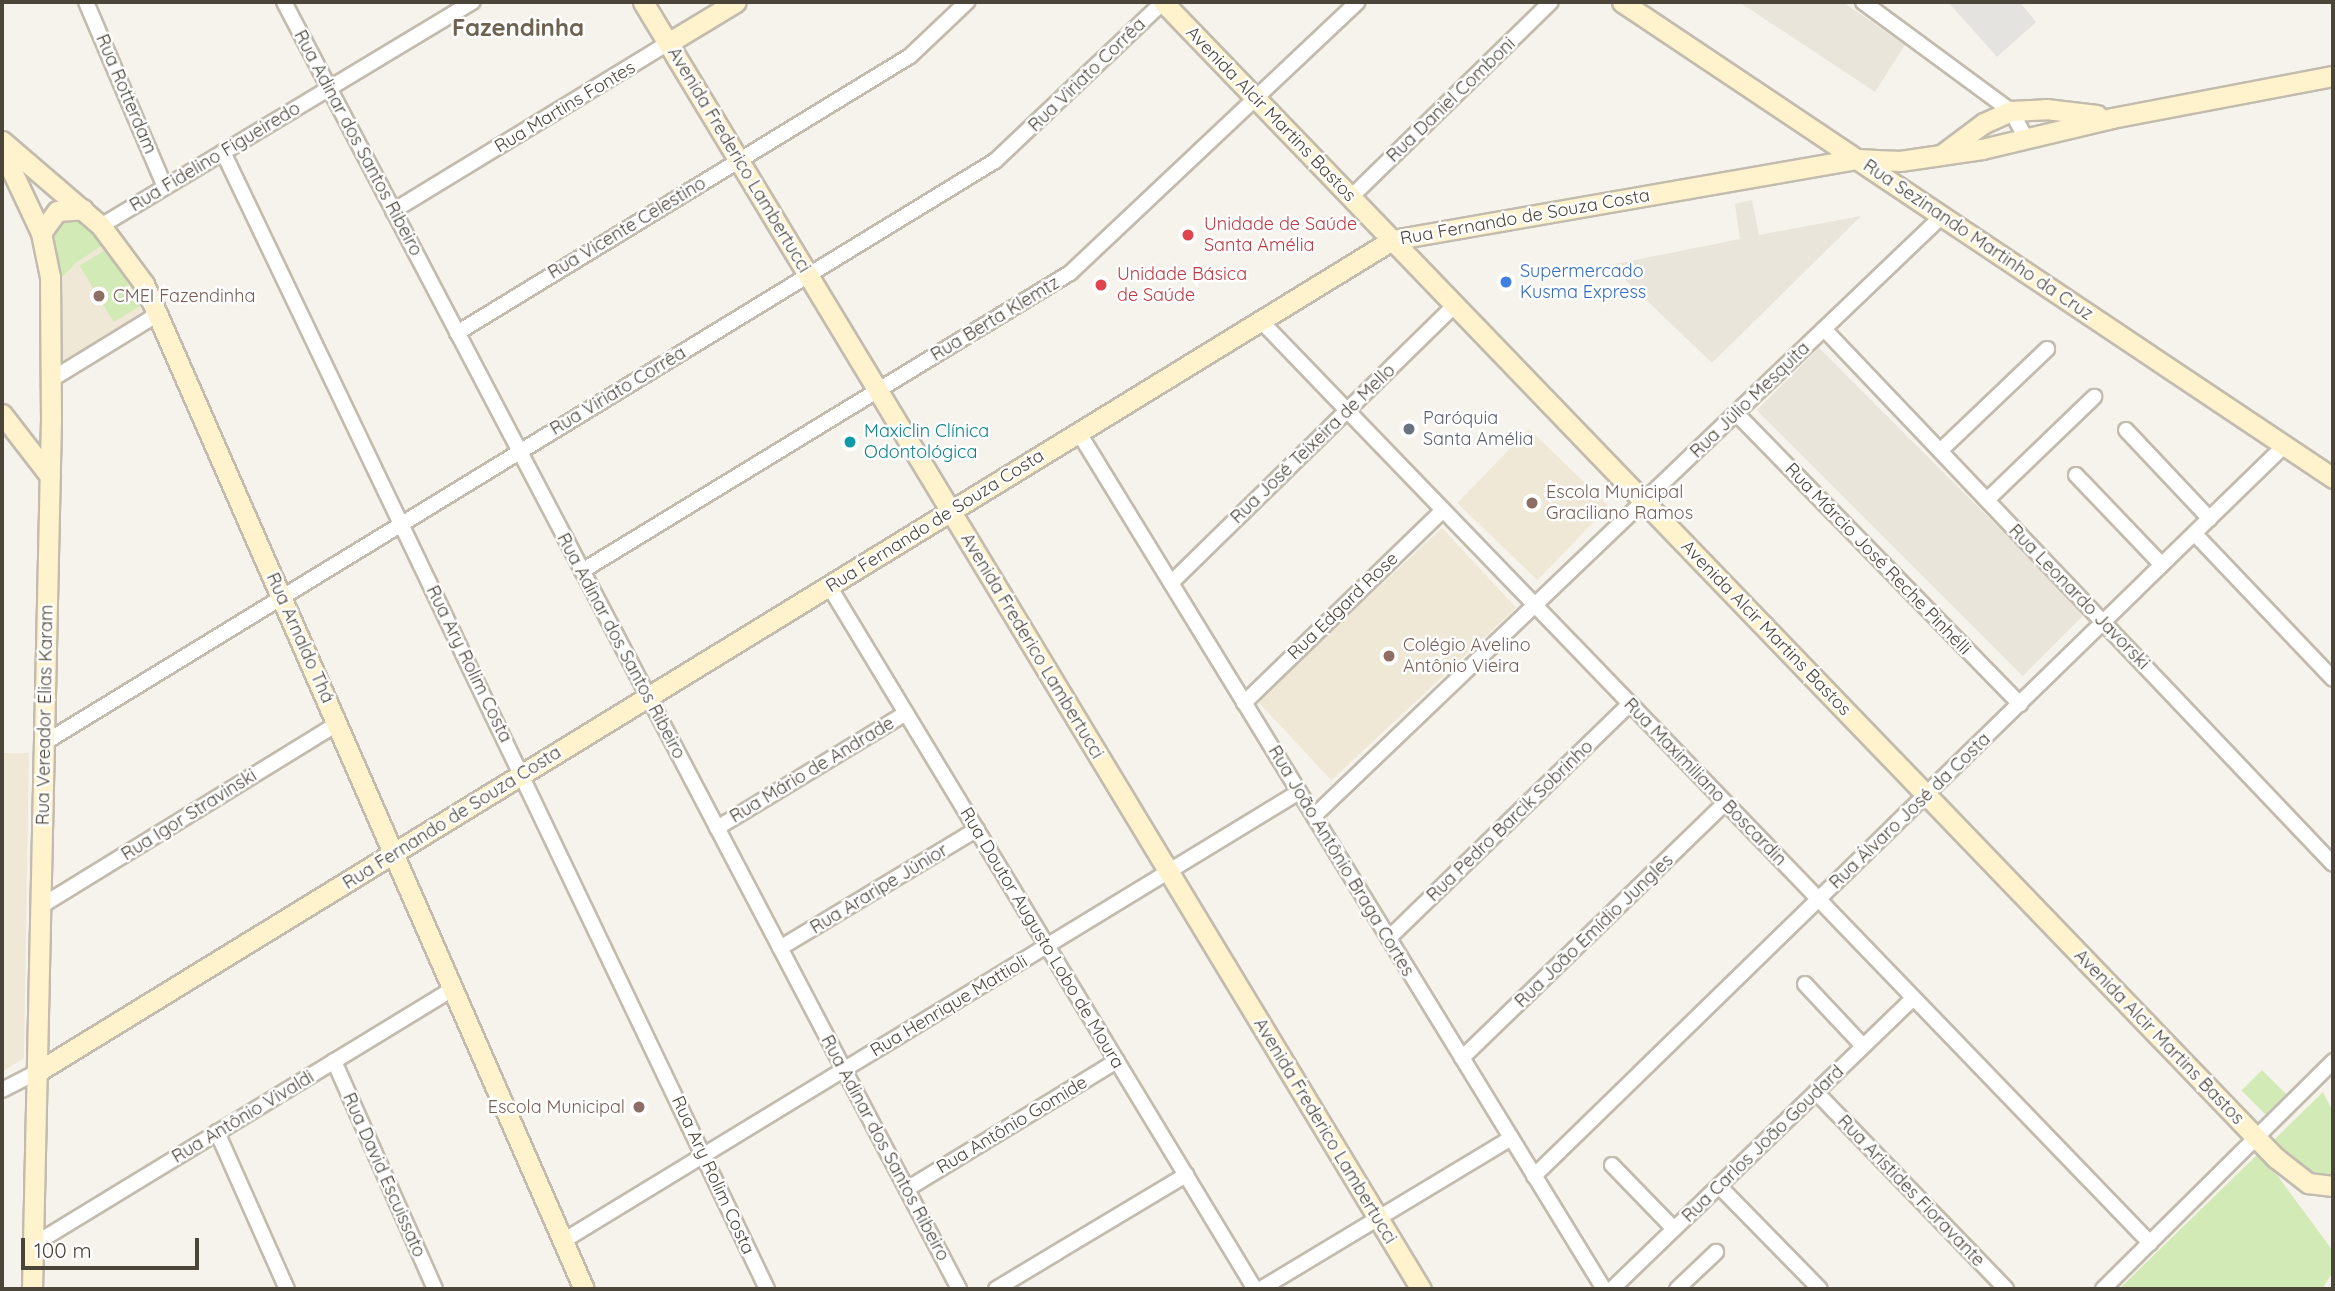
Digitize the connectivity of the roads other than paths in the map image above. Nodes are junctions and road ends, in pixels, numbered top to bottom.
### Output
1 (86, 2) edge
2 (284, 2) edge
3 (473, 2) edge
4 (643, 2) edge
5 (736, 2) edge
6 (967, 2) edge
7 (1163, 2) edge
8 (1358, 2) edge
9 (1551, 2) edge
10 (1622, 2) edge
11 (1863, 2) edge
12 (668, 43) junction
13 (2333, 76) edge
14 (329, 88) junction
15 (1256, 98) junction
16 (2011, 111) junction
17 (2112, 118) junction
18 (2025, 136) junction
19 (2, 141) edge
20 (2, 150) edge
21 (223, 152) junction
22 (1940, 156) junction
23 (1857, 159) junction
24 (739, 160) junction
25 (165, 187) junction
26 (1351, 197) junction
27 (83, 209) junction
28 (394, 211) junction
29 (1942, 216) junction
30 (101, 226) junction
31 (41, 233) junction
32 (1392, 240) junction
33 (808, 275) junction
34 (1455, 305) junction
35 (158, 314) junction
36 (1261, 321) junction
37 (1824, 330) junction
38 (457, 333) junction
39 (2046, 349) dead end
40 (52, 379) junction
41 (878, 391) junction
42 (2094, 397) dead end
43 (1347, 411) junction
44 (1736, 414) junction
45 (4, 416) edge
46 (51, 419) junction
47 (2126, 430) dead end
48 (1079, 433) junction
49 (2284, 446) junction
50 (1940, 451) junction
51 (520, 452) junction
52 (2076, 475) dead end
53 (50, 476) junction
54 (2333, 478) edge
55 (1987, 500) junction
56 (1644, 501) junction
57 (1443, 510) junction
58 (951, 511) junction
59 (2210, 519) junction
60 (402, 524) junction
61 (2194, 534) junction
62 (2162, 565) junction
63 (582, 571) junction
64 (1171, 583) junction
65 (829, 586) junction
66 (282, 598) junction
67 (1535, 605) junction
68 (2103, 623) junction
69 (2333, 679) edge
70 (649, 697) junction
71 (1244, 703) junction
72 (1630, 704) junction
73 (2020, 704) junction
74 (906, 713) junction
75 (337, 723) junction
76 (44, 743) junction
77 (522, 775) junction
78 (1299, 792) junction
79 (1926, 795) junction
80 (1725, 803) junction
81 (1314, 816) junction
82 (717, 828) junction
83 (977, 829) junction
84 (393, 854) junction
85 (2333, 864) edge
86 (1168, 872) junction
87 (1819, 900) junction
88 (41, 906) junction
89 (1388, 938) junction
90 (1047, 946) junction
91 (780, 948) junction
92 (1805, 984) dead end
93 (453, 989) junction
94 (1913, 998) junction
95 (1863, 1046) junction
96 (1462, 1058) junction
97 (1117, 1061) junction
98 (2333, 1061) edge
99 (334, 1062) junction
100 (844, 1069) junction
101 (37, 1072) junction
102 (2, 1090) edge
103 (1816, 1092) junction
104 (218, 1132) junction
105 (1511, 1138) junction
106 (2257, 1139) junction
107 (704, 1154) junction
108 (1612, 1165) dead end
109 (1186, 1175) junction
110 (1534, 1176) junction
111 (1719, 1186) junction
112 (2325, 1186) edge
113 (907, 1189) junction
114 (1378, 1219) junction
115 (1674, 1229) junction
116 (562, 1241) junction
117 (2150, 1243) junction
118 (33, 1245) junction
119 (1716, 1252) dead end
120 (32, 1289) edge
121 (287, 1289) edge
122 (435, 1289) edge
123 (583, 1289) edge
124 (767, 1289) edge
125 (959, 1289) edge
126 (996, 1289) edge
127 (1255, 1289) edge
128 (1261, 1289) edge
129 (1421, 1289) edge
130 (1604, 1289) edge
131 (1612, 1289) edge
132 (1677, 1289) edge
133 (1820, 1289) edge
134 (2006, 1289) edge
135 (2103, 1289) edge

1 - 25 street, Rua Rotterdam
2 - 14 street, Rua Adinar dos Santos Ribeiro
3 - 14 street, Rua Fidelino Figueiredo
4 - 12 street, Avenida Frederico Lambertucci
5 - 12 street, Rua Martins Fontes
6 - 24 street, Rua Vicente Celestino
7 - 15 street, Avenida Alcir Martins Bastos
7 - 33 street, Rua Viriato Corrêa
8 - 15 street, Rua Berta Klemtz
9 - 26 street, Rua Daniel Comboni
10 - 23 street, Rua Sezinando Martinho da Cruz
11 - 16 street
12 - 24 street, Avenida Frederico Lambertucci
12 - 28 street, Rua Martins Fontes
13 - 17 street, Rua Fernando de Souza Costa
14 - 21 street, Rua Fidelino Figueiredo
14 - 28 street, Rua Adinar dos Santos Ribeiro
15 - 26 street, Avenida Alcir Martins Bastos
15 - 41 street, Rua Berta Klemtz
16 - 17 street, Rua Fernando de Souza Costa
16 - 18 street
16 - 22 street, Rua Fernando de Souza Costa
17 - 18 street, Rua Fernando de Souza Costa
18 - 22 street, Rua Fernando de Souza Costa
19 - 27 street, Rua Arnaldo Thá
20 - 31 street, Rua Vereador Elias Karam
21 - 25 street, Rua Fidelino Figueiredo
21 - 60 street, Rua Ary Rolim Costa
22 - 23 street, Rua Fernando de Souza Costa
23 - 29 street, Rua Sezinando Martinho da Cruz
23 - 32 street, Rua Fernando de Souza Costa
24 - 33 street, Avenida Frederico Lambertucci
24 - 38 street, Rua Vicente Celestino
25 - 30 street, Rua Fidelino Figueiredo
26 - 32 street, Avenida Alcir Martins Bastos
27 - 30 street, Rua Arnaldo Thá
27 - 31 street
28 - 38 street, Rua Adinar dos Santos Ribeiro
29 - 37 street, Rua Júlio Mesquita
29 - 49 street, Rua Sezinando Martinho da Cruz
30 - 35 street, Rua Arnaldo Thá
31 - 40 street, Rua Vereador Elias Karam
32 - 34 street, Avenida Alcir Martins Bastos
32 - 36 street, Rua Fernando de Souza Costa
33 - 41 street, Avenida Frederico Lambertucci
33 - 51 street, Rua Viriato Corrêa
34 - 43 street, Rua José Teixeira de Mello
34 - 56 street, Avenida Alcir Martins Bastos
35 - 40 street
35 - 66 street, Rua Arnaldo Thá
36 - 43 street, Rua Maximiliano Boscardin
36 - 48 street, Rua Fernando de Souza Costa
37 - 44 street, Rua Júlio Mesquita
37 - 50 street, Rua Leonardo Javorski
38 - 51 street, Rua Adinar dos Santos Ribeiro
39 - 50 street
40 - 46 street, Rua Vereador Elias Karam
41 - 58 street, Avenida Frederico Lambertucci
41 - 63 street, Rua Berta Klemtz
42 - 55 street
43 - 57 street, Rua Maximiliano Boscardin
43 - 64 street, Rua José Teixeira de Mello
44 - 56 street, Rua Júlio Mesquita
44 - 73 street, Rua Márcio José Reche Pinhélli
45 - 46 street
45 - 53 street
46 - 53 street, Rua Vereador Elias Karam
47 - 59 street
48 - 58 street, Rua Fernando de Souza Costa
48 - 64 street, Rua João Antônio Braga Cortes
49 - 54 street, Rua Sezinando Martinho da Cruz
49 - 59 street, Rua Álvaro José da Costa
50 - 55 street, Rua Leonardo Javorski
51 - 60 street, Rua Viriato Corrêa
51 - 63 street, Rua Adinar dos Santos Ribeiro
52 - 62 street
53 - 76 street, Rua Vereador Elias Karam
55 - 68 street, Rua Leonardo Javorski
56 - 67 street, Rua Júlio Mesquita
56 - 79 street, Avenida Alcir Martins Bastos
57 - 67 street, Rua Maximiliano Boscardin
57 - 71 street, Rua Edgard Rose
58 - 65 street, Rua Fernando de Souza Costa
58 - 86 street, Avenida Frederico Lambertucci
59 - 61 street, Rua Álvaro José da Costa
60 - 66 street, Rua Viriato Corrêa
60 - 77 street, Rua Ary Rolim Costa
61 - 62 street, Rua Álvaro José da Costa
61 - 69 street
62 - 68 street, Rua Álvaro José da Costa
63 - 70 street, Rua Adinar dos Santos Ribeiro
64 - 71 street, Rua João Antônio Braga Cortes
65 - 70 street, Rua Fernando de Souza Costa
65 - 74 street, Rua Doutor Augusto Lobo de Moura
66 - 75 street, Rua Arnaldo Thá
66 - 76 street, Rua Viriato Corrêa
67 - 72 street, Rua Maximiliano Boscardin
67 - 81 street, Rua Júlio Mesquita
68 - 73 street, Rua Álvaro José da Costa
68 - 85 street, Rua Leonardo Javorski
70 - 77 street, Rua Fernando de Souza Costa
70 - 82 street, Rua Adinar dos Santos Ribeiro
71 - 78 street, Rua João Antônio Braga Cortes
72 - 80 street, Rua Maximiliano Boscardin
72 - 89 street, Rua Pedro Barcik Sobrinho
73 - 79 street, Rua Álvaro José da Costa
74 - 82 street, Rua Mário de Andrade
74 - 83 street, Rua Doutor Augusto Lobo de Moura
75 - 84 street, Rua Arnaldo Thá
75 - 88 street, Rua Igor Stravinski
76 - 88 street, Rua Vereador Elias Karam
77 - 84 street, Rua Fernando de Souza Costa
77 - 107 street, Rua Ary Rolim Costa
78 - 81 street, Rua João Antônio Braga Cortes
78 - 86 street, Rua Henrique Mattioli
79 - 87 street, Rua Álvaro José da Costa
79 - 106 street, Avenida Alcir Martins Bastos
80 - 87 street, Rua Maximiliano Boscardin
80 - 96 street, Rua João Emídio Jungles
81 - 89 street, Rua João Antônio Braga Cortes
82 - 91 street, Rua Adinar dos Santos Ribeiro
83 - 90 street, Rua Doutor Augusto Lobo de Moura
83 - 91 street, Rua Araripe Júnior
84 - 93 street, Rua Arnaldo Thá
84 - 101 street, Rua Fernando de Souza Costa
86 - 90 street, Rua Henrique Mattioli
86 - 114 street, Avenida Frederico Lambertucci
87 - 94 street, Rua Maximiliano Boscardin
87 - 110 street, Rua Álvaro José da Costa
88 - 101 street, Rua Vereador Elias Karam
89 - 96 street, Rua João Antônio Braga Cortes
90 - 97 street, Rua Doutor Augusto Lobo de Moura
90 - 100 street, Rua Henrique Mattioli
91 - 100 street, Rua Adinar dos Santos Ribeiro
92 - 95 street
93 - 99 street, Rua Antônio Vivaldi
93 - 116 street, Rua Arnaldo Thá
94 - 95 street, Rua Carlos João Goudard
94 - 117 street, Rua Maximiliano Boscardin
95 - 103 street, Rua Carlos João Goudard
96 - 105 street, Rua João Antônio Braga Cortes
97 - 109 street, Rua Doutor Augusto Lobo de Moura
97 - 113 street, Rua Antônio Gomide
98 - 106 street
99 - 104 street, Rua Antônio Vivaldi
99 - 122 street, Rua David Escuissato
100 - 107 street, Rua Henrique Mattioli
100 - 113 street, Rua Adinar dos Santos Ribeiro
101 - 102 street, Rua Fernando de Souza Costa
101 - 118 street, Rua Vereador Elias Karam
103 - 111 street, Rua Carlos João Goudard
103 - 134 street, Rua Aristides Fioravante
104 - 118 street, Rua Antônio Vivaldi
104 - 121 street
105 - 110 street, Rua João Antônio Braga Cortes
105 - 114 street
106 - 112 street, Avenida Alcir Martins Bastos
106 - 117 street
107 - 116 street, Rua Henrique Mattioli
107 - 124 street, Rua Ary Rolim Costa
108 - 115 street
109 - 126 street
109 - 127 street, Rua Doutor Augusto Lobo de Moura
110 - 130 street, Rua João Antônio Braga Cortes
111 - 115 street, Rua Carlos João Goudard
111 - 133 street
113 - 125 street, Rua Adinar dos Santos Ribeiro
114 - 128 street
114 - 129 street, Avenida Frederico Lambertucci
115 - 131 street, Rua Carlos João Goudard
116 - 123 street, Rua Arnaldo Thá
117 - 135 street
118 - 120 street, Rua Vereador Elias Karam
119 - 132 street

